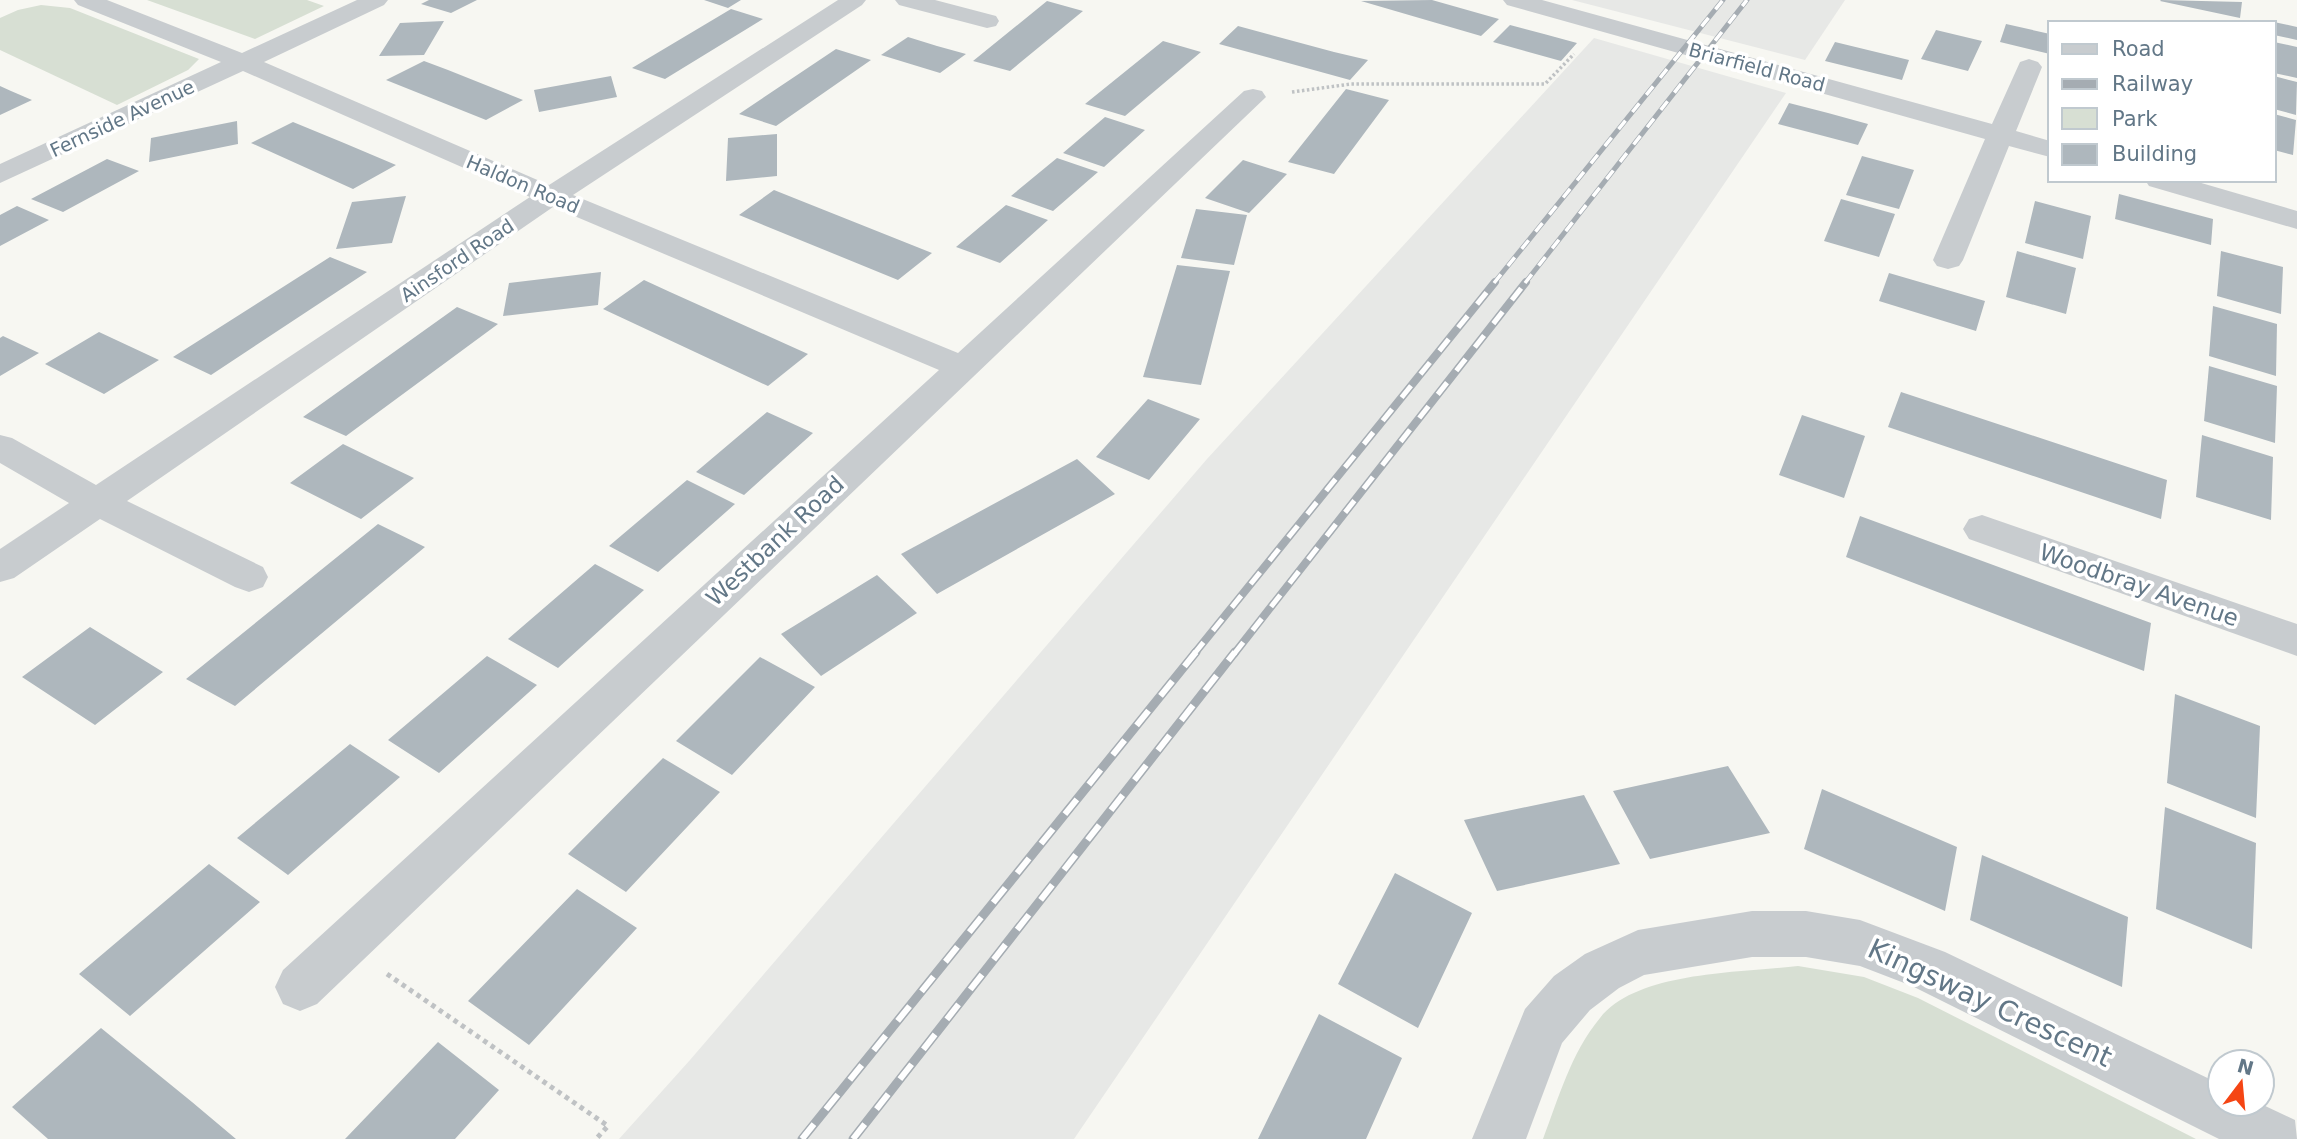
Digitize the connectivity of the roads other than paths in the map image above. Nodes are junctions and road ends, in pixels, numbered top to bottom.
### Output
1 (86, 0) edge
2 (376, 0) edge
3 (854, 0) edge
4 (907, 0) edge
5 (1514, 0) edge
6 (987, 21) dead end
7 (243, 62) junction
8 (2029, 67) dead end
9 (1253, 97) road end
10 (2000, 134) junction
11 (2048, 148) edge
12 (0, 175) edge
13 (2166, 182) edge
14 (551, 196) junction
15 (2297, 220) edge
16 (1948, 260) dead end
17 (961, 367) junction
18 (0, 447) edge
19 (99, 503) junction
20 (1982, 529) dead end
21 (0, 568) edge
22 (249, 577) dead end
23 (2297, 640) edge
24 (300, 988) dead end
25 (1499, 1139) edge
26 (2276, 1139) edge

1 - 7 street, Haldon Road
2 - 7 street, Fernside Avenue
3 - 14 street, Ainsford Road
4 - 6 street
5 - 10 street, Briarfield Road
7 - 12 street, Fernside Avenue
7 - 14 street, Haldon Road
8 - 10 street
9 - 17 street, Westbank Road
10 - 11 street, Briarfield Road
10 - 16 street
13 - 15 street
14 - 17 street, Haldon Road
14 - 19 street, Ainsford Road
17 - 24 street, Westbank Road
18 - 19 street
19 - 21 street, Ainsford Road
19 - 22 street
20 - 23 street, Woodbray Avenue
25 - 26 street, Kingsway Crescent

